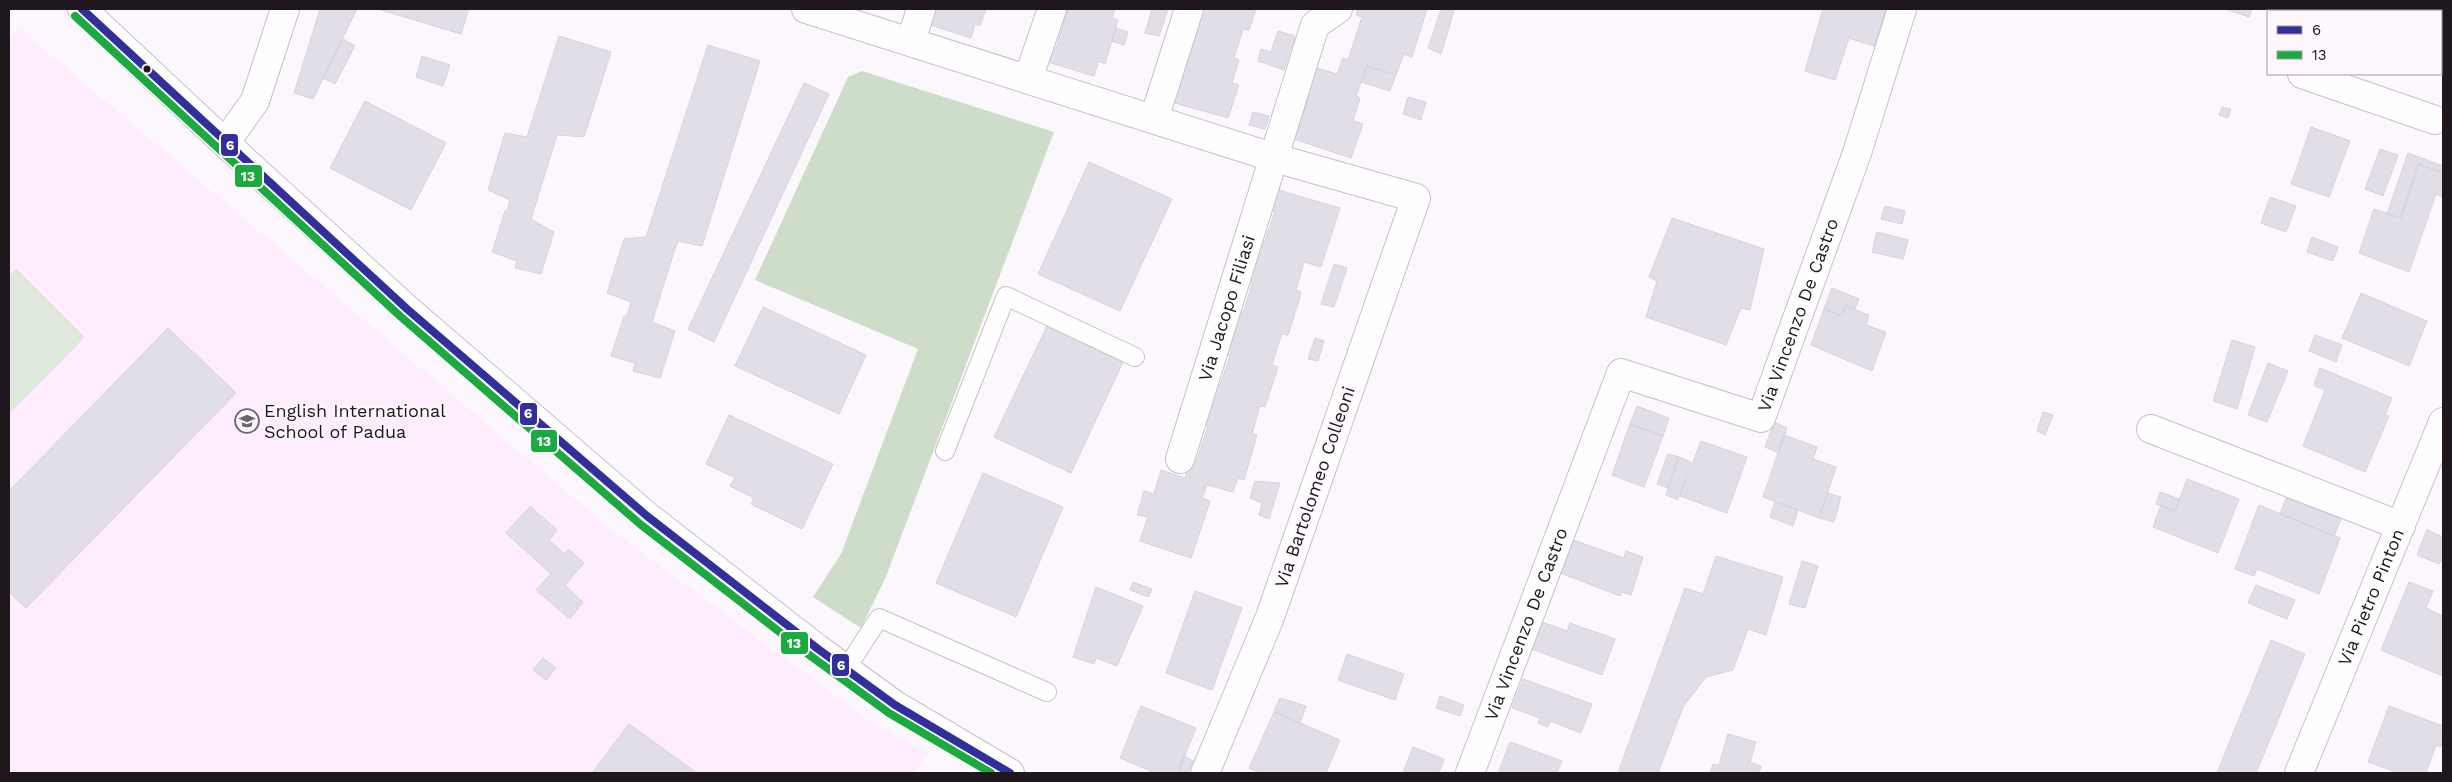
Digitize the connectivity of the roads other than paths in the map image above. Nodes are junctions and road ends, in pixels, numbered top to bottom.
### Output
1 (82, 9) edge
2 (285, 9) edge
3 (806, 9) edge
4 (921, 9) edge
5 (1052, 9) edge
6 (1189, 9) edge
7 (1338, 9) edge
8 (1902, 9) edge
9 (911, 41) junction
10 (2306, 75) edge
11 (1028, 79) junction
12 (2441, 113) edge
13 (1154, 119) junction
14 (225, 143) junction
15 (1275, 158) junction
16 (1135, 357) dead end
17 (2443, 422) edge
18 (2151, 429) dead end
19 (945, 451) dead end
20 (1180, 459) dead end
21 (2401, 526) junction
22 (846, 669) junction
23 (1047, 692) dead end
24 (1010, 773) edge
25 (1206, 773) edge
26 (1470, 773) edge
27 (2299, 773) edge

1 - 14 street
2 - 14 street
3 - 9 street
4 - 9 street
5 - 11 street
6 - 13 street
7 - 15 street, Via Jacopo Filiasi
8 - 26 street, Via Vincenzo De Castro
9 - 11 street
10 - 12 street
11 - 13 street
13 - 15 street
14 - 22 street
15 - 20 street, Via Jacopo Filiasi
15 - 25 street, Via Bartolomeo Colleoni
16 - 19 lane
17 - 21 street, Via Pietro Pinton
18 - 21 street
21 - 27 street, Via Pietro Pinton
22 - 23 lane
22 - 24 street

